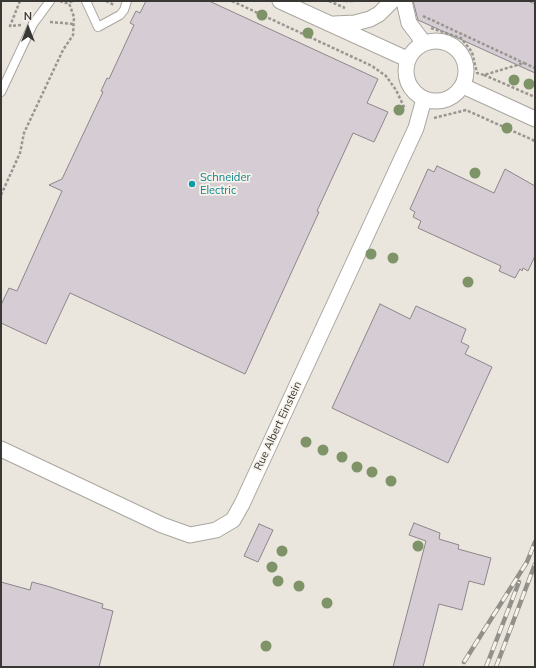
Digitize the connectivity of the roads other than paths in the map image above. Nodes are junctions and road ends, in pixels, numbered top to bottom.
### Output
1 (50, 1) edge
2 (86, 1) edge
3 (127, 1) edge
4 (280, 1) edge
5 (392, 1) edge
6 (404, 1) edge
7 (331, 24) junction
8 (424, 42) junction
9 (407, 59) junction
10 (463, 86) junction
11 (1, 92) edge
12 (424, 99) junction
13 (535, 119) edge
14 (1, 449) edge

1 - 11 lane
2 - 3 lane
4 - 7 street
5 - 7 street
6 - 8 street
7 - 9 street
8 - 9 street
8 - 10 street
9 - 12 street
10 - 12 street
10 - 13 street
12 - 14 street, Rue Albert Einstein

